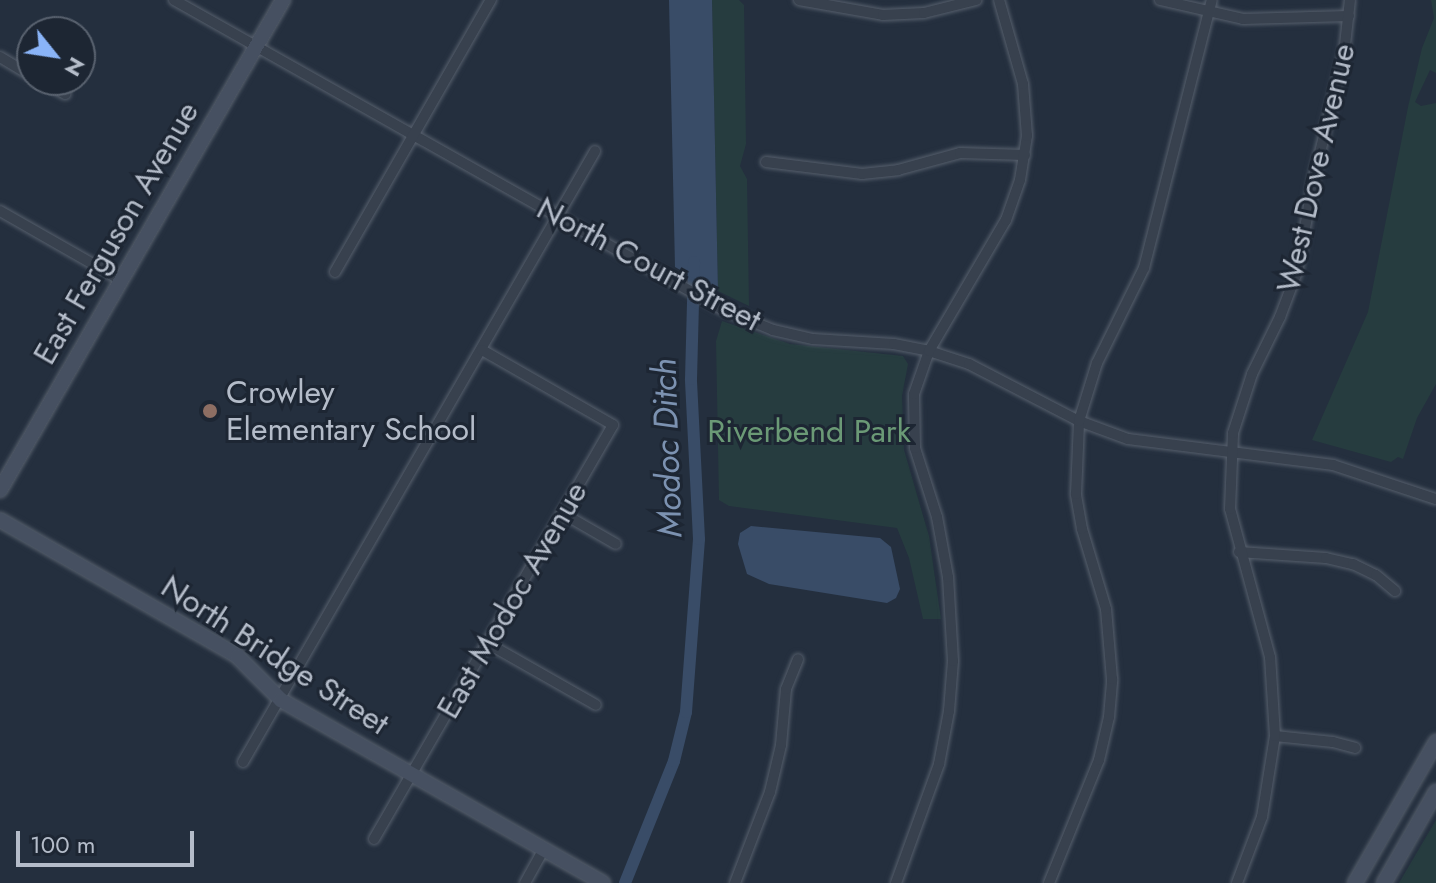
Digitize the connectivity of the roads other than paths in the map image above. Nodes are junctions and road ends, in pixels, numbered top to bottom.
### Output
1 (174, 0) edge
2 (283, 0) edge
3 (491, 0) edge
4 (799, 0) edge
5 (976, 0) edge
6 (999, 0) edge
7 (1160, 0) edge
8 (1350, 0) edge
9 (1210, 6) edge
10 (1349, 16) junction
11 (256, 46) junction
12 (415, 134) junction
13 (595, 151) dead end
14 (1025, 155) junction
15 (766, 162) dead end
16 (0, 211) edge
17 (558, 216) junction
18 (335, 272) dead end
19 (121, 280) junction
20 (482, 350) junction
21 (929, 351) junction
22 (1079, 421) junction
23 (1230, 454) junction
24 (0, 490) edge
25 (1436, 499) edge
26 (562, 513) junction
27 (0, 520) edge
28 (616, 544) dead end
29 (1239, 552) junction
30 (1395, 591) dead end
31 (487, 643) junction
32 (798, 659) dead end
33 (281, 700) junction
34 (596, 705) dead end
35 (1275, 736) junction
36 (1436, 742) edge
37 (1355, 748) dead end
38 (243, 762) dead end
39 (411, 775) junction
40 (1436, 792) edge
41 (374, 839) dead end
42 (544, 849) junction
43 (525, 883) edge
44 (603, 883) edge
45 (735, 883) edge
46 (896, 883) edge
47 (1049, 883) edge
48 (1237, 883) edge
49 (1355, 883) edge
50 (1384, 883) edge

1 - 11 street, North Court Street
2 - 11 street, East Ferguson Avenue
3 - 12 street
4 - 5 street
6 - 14 street
7 - 9 street
8 - 10 street, West Dove Avenue
9 - 10 street
9 - 22 street
10 - 23 street, West Dove Avenue
11 - 12 street, North Court Street
11 - 19 street, East Ferguson Avenue
12 - 17 street, North Court Street
12 - 18 street
13 - 17 street
14 - 15 street
14 - 21 street
16 - 19 street
17 - 20 street
17 - 21 street, North Court Street
19 - 24 street, East Ferguson Avenue
20 - 26 street, East Modoc Avenue
20 - 33 street
21 - 22 street, North Court Street
21 - 46 street
22 - 23 street, North Court Street
22 - 47 street
23 - 25 street, North Court Street
23 - 29 street, West Dove Avenue
26 - 28 street
26 - 31 street, East Modoc Avenue
27 - 33 street, North Bridge Street
29 - 30 street
29 - 35 street, West Dove Avenue
31 - 34 street
31 - 39 street, East Modoc Avenue
32 - 45 street
33 - 38 street
33 - 39 street, North Bridge Street
35 - 37 street
35 - 48 street, West Dove Avenue
36 - 49 street
39 - 41 street, East Modoc Avenue
39 - 42 street, North Bridge Street
40 - 50 street
42 - 43 street
42 - 44 street, North Bridge Street

